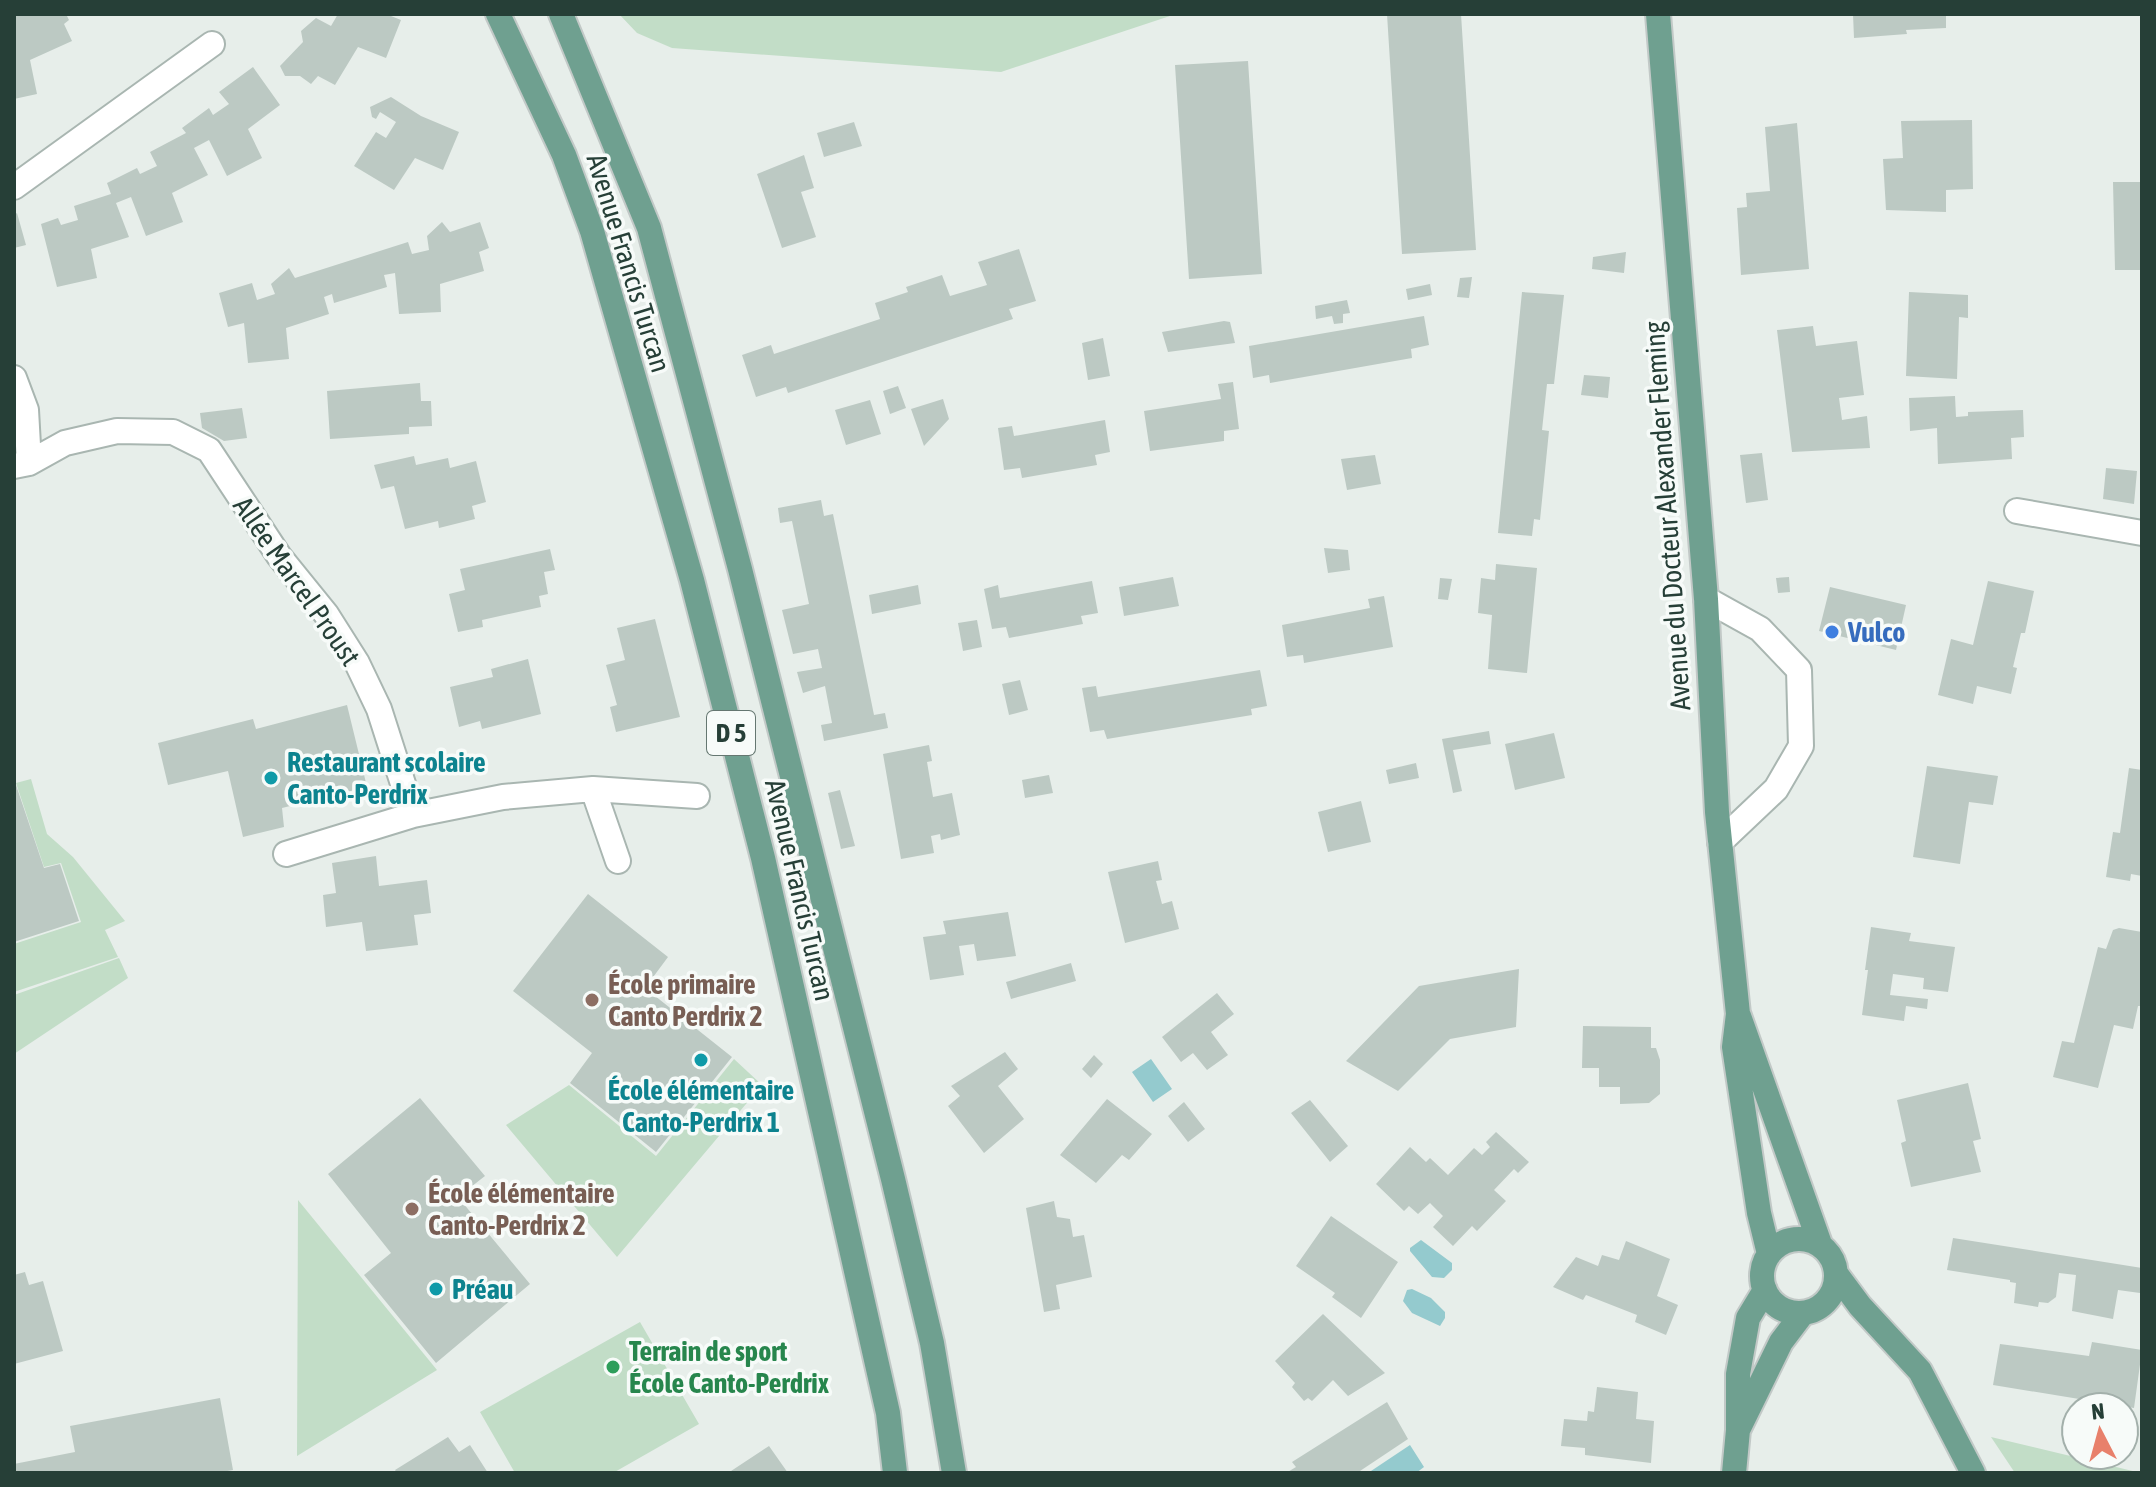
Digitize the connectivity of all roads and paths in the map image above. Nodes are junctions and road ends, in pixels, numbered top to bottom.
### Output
1 (498, 14) edge
2 (561, 14) edge
3 (1658, 14) edge
4 (212, 44) dead end
5 (14, 187) edge
6 (14, 378) edge
7 (21, 464) edge
8 (2017, 511) dead end
9 (2142, 533) edge
10 (1706, 599) junction
11 (593, 789) junction
12 (697, 796) dead end
13 (413, 815) junction
14 (1720, 842) junction
15 (286, 854) dead end
16 (618, 861) dead end
17 (1738, 1014) junction
18 (1820, 1244) junction
19 (1769, 1254) junction
20 (1837, 1275) junction
21 (1765, 1290) junction
22 (1803, 1313) junction
23 (888, 1413) junction
24 (1738, 1430) junction
25 (878, 1473) edge
26 (895, 1473) edge
27 (954, 1473) edge
28 (1734, 1473) edge
29 (1973, 1473) edge

1 - 23 main road, Avenue Francis Turcan / D 5
2 - 27 main road, Avenue Francis Turcan / D 5
3 - 10 main road, Avenue du Docteur Alexander Fleming
4 - 5 street
6 - 7 street
7 - 13 street, Allée Marcel Proust
8 - 9 street
10 - 14 main road, Avenue du Docteur Alexander Fleming
10 - 14 street
11 - 12 street
11 - 13 street
11 - 16 street
13 - 15 street
14 - 17 main road, Avenue du Docteur Alexander Fleming
17 - 18 main road, Avenue du Docteur Alexander Fleming
17 - 19 main road, Avenue du Docteur Alexander Fleming
18 - 19 main road
18 - 20 main road
19 - 21 main road
20 - 22 main road
20 - 29 main road
21 - 22 main road
21 - 24 main road
22 - 24 main road
23 - 25 main road
23 - 26 main road, Avenue Francis Turcan / D 5
24 - 28 main road

